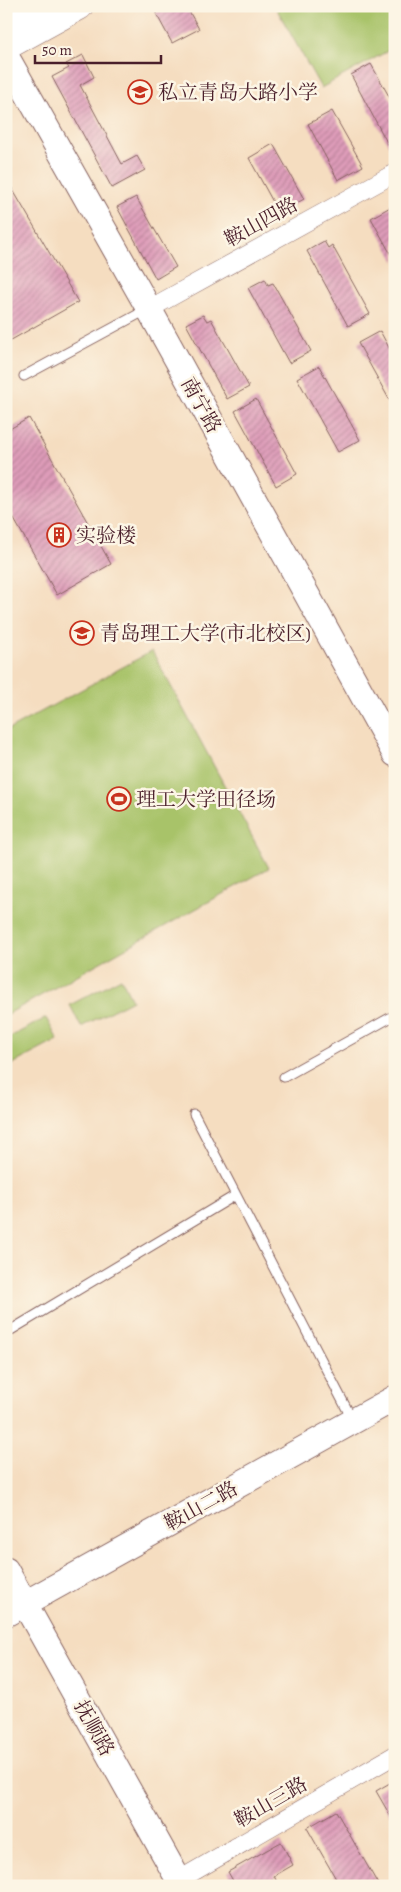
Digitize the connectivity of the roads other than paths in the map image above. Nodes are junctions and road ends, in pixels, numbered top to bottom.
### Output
1 (37, 6) edge
2 (79, 6) edge
3 (6, 23) edge
4 (6, 46) edge
5 (6, 56) edge
6 (395, 173) edge
7 (149, 309) junction
8 (24, 376) dead end
9 (395, 754) edge
10 (395, 1015) edge
11 (284, 1077) dead end
12 (194, 1114) dead end
13 (236, 1195) junction
14 (6, 1333) edge
15 (395, 1398) edge
16 (353, 1421) junction
17 (6, 1570) edge
18 (16, 1609) edge
19 (395, 1755) edge
20 (177, 1884) edge

1 - 3 main road
2 - 4 main road
5 - 7 street, 南宁路
6 - 7 street, 鞍山四路
7 - 8 lane
7 - 9 street, 南宁路
10 - 11 lane
12 - 13 lane
13 - 14 lane
13 - 16 lane
15 - 16 street, 鞍山二路
16 - 18 street, 鞍山二路
17 - 18 street, 抚顺路
18 - 20 street, 抚顺路
19 - 20 street, 鞍山三路

